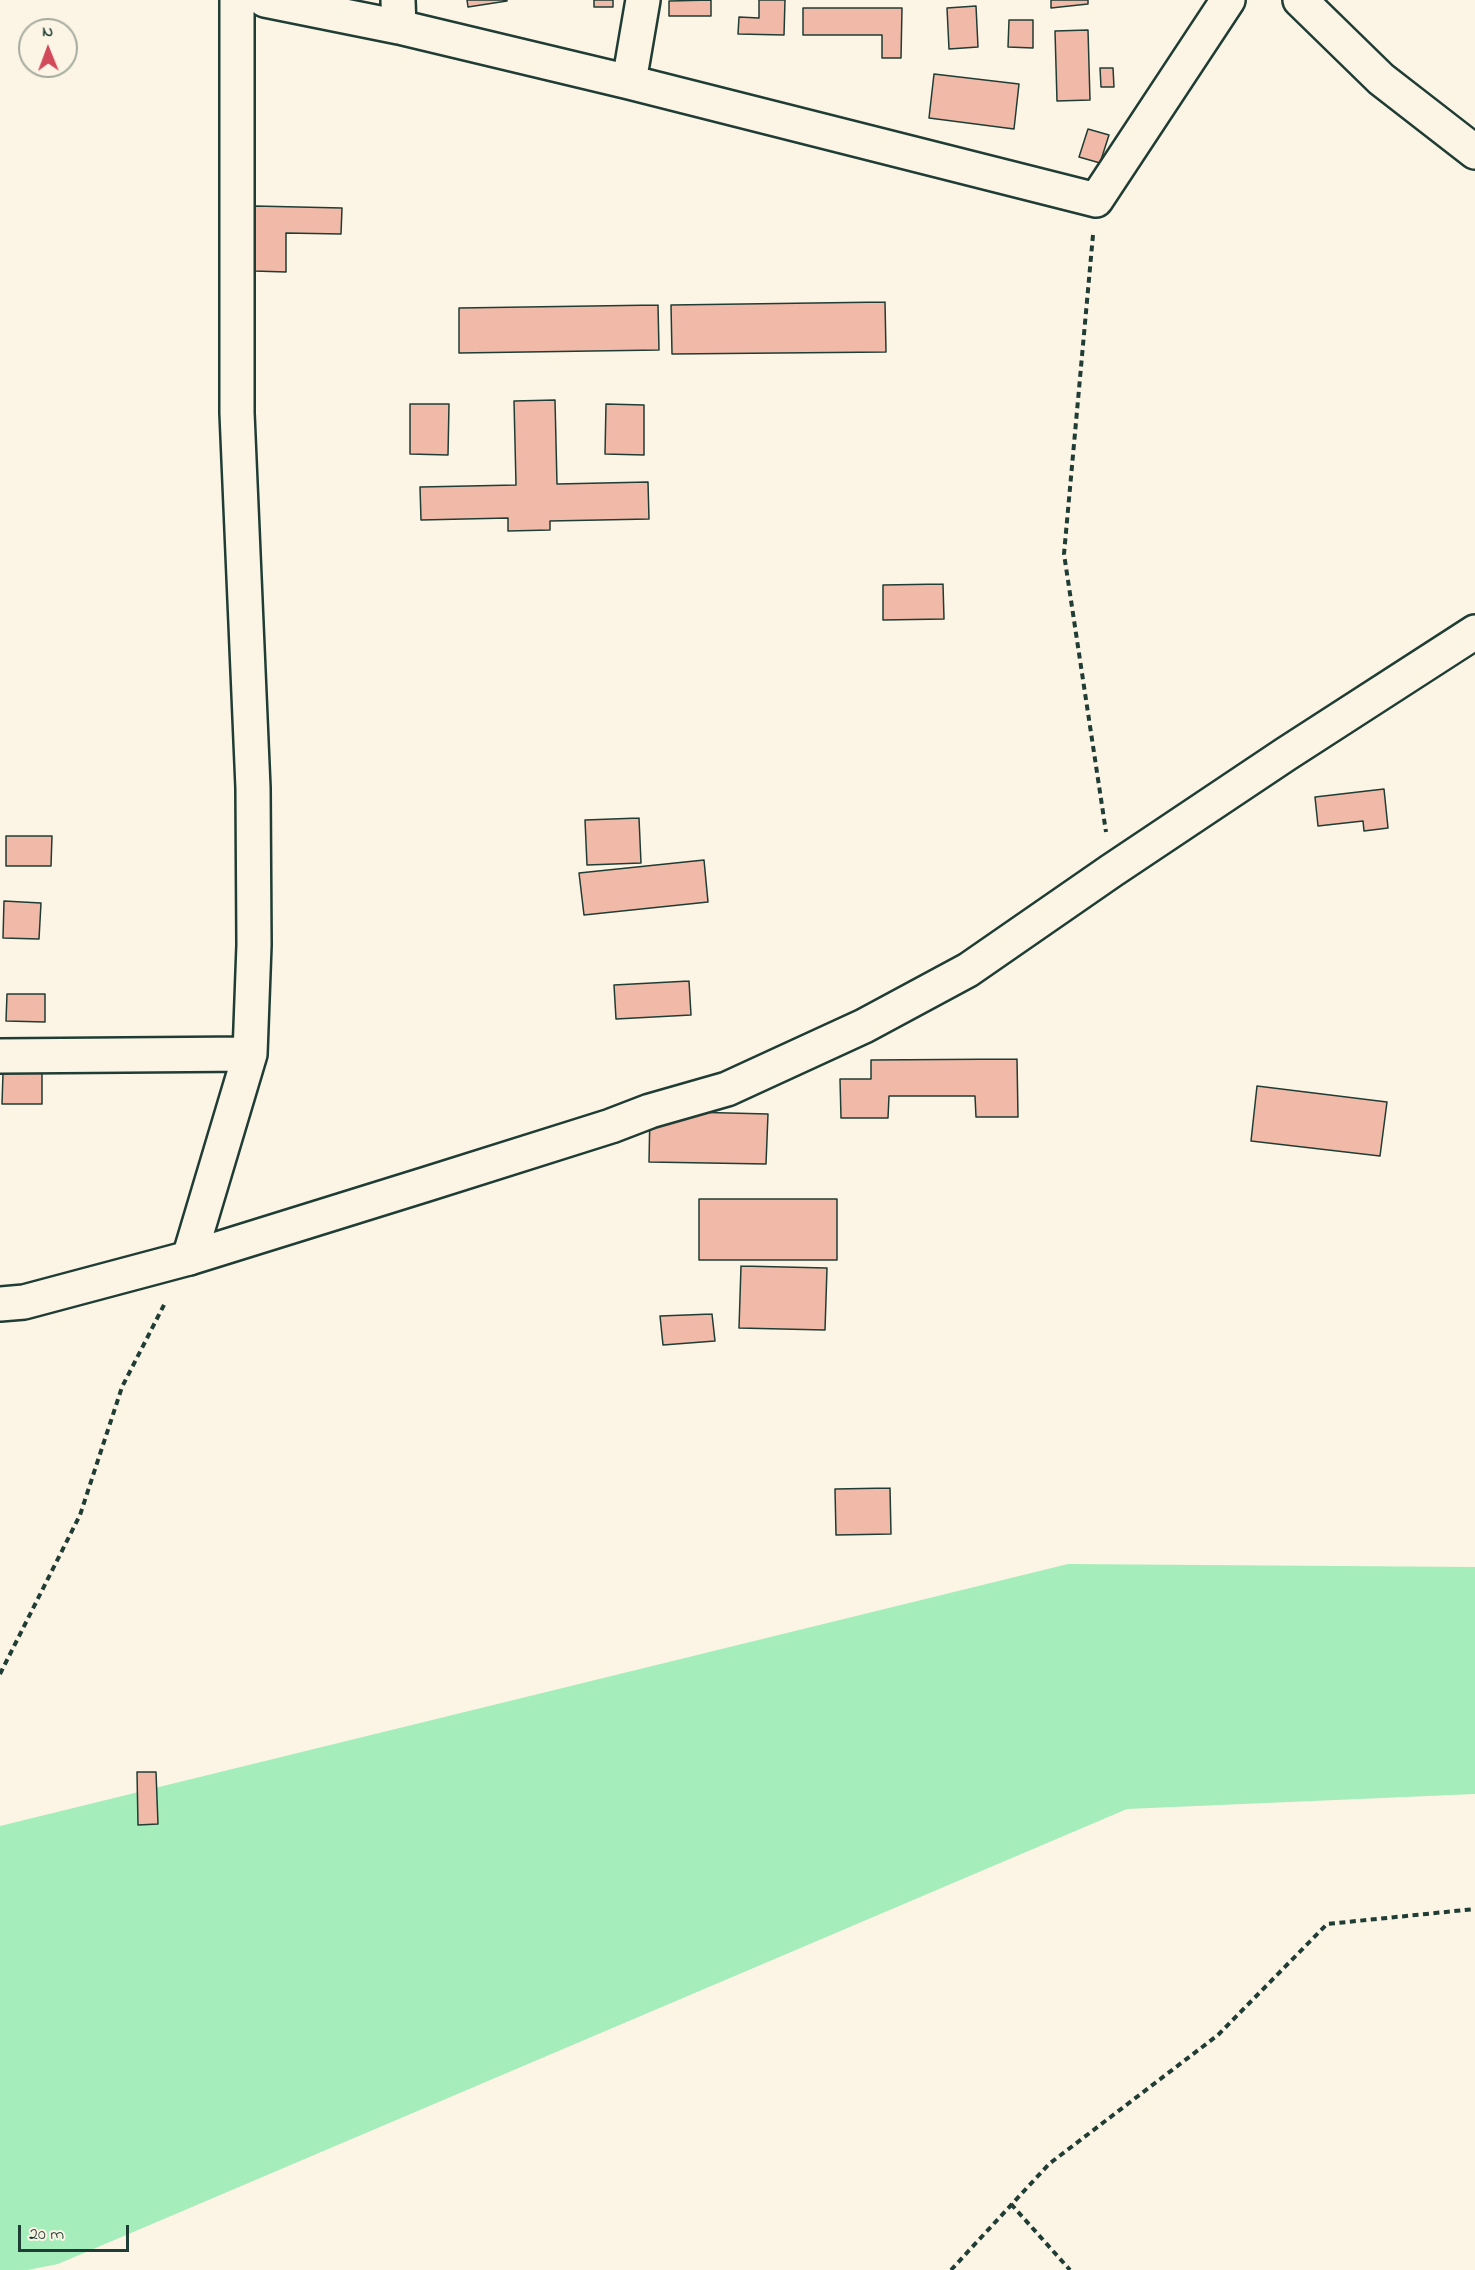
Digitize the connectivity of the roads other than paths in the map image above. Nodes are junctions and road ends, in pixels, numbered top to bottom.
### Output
1 (237, 0) edge
2 (265, 0) edge
3 (643, 0) edge
4 (1228, 0) edge
5 (1300, 0) edge
6 (399, 14) edge
7 (629, 82) junction
8 (1475, 152) edge
9 (1475, 632) edge
10 (250, 1054) junction
11 (0, 1056) edge
12 (189, 1258) junction
13 (0, 1304) edge

1 - 10 street
2 - 6 street
3 - 7 street
4 - 7 street
5 - 8 street
6 - 7 street
9 - 12 street
10 - 11 street
10 - 12 street
12 - 13 street

